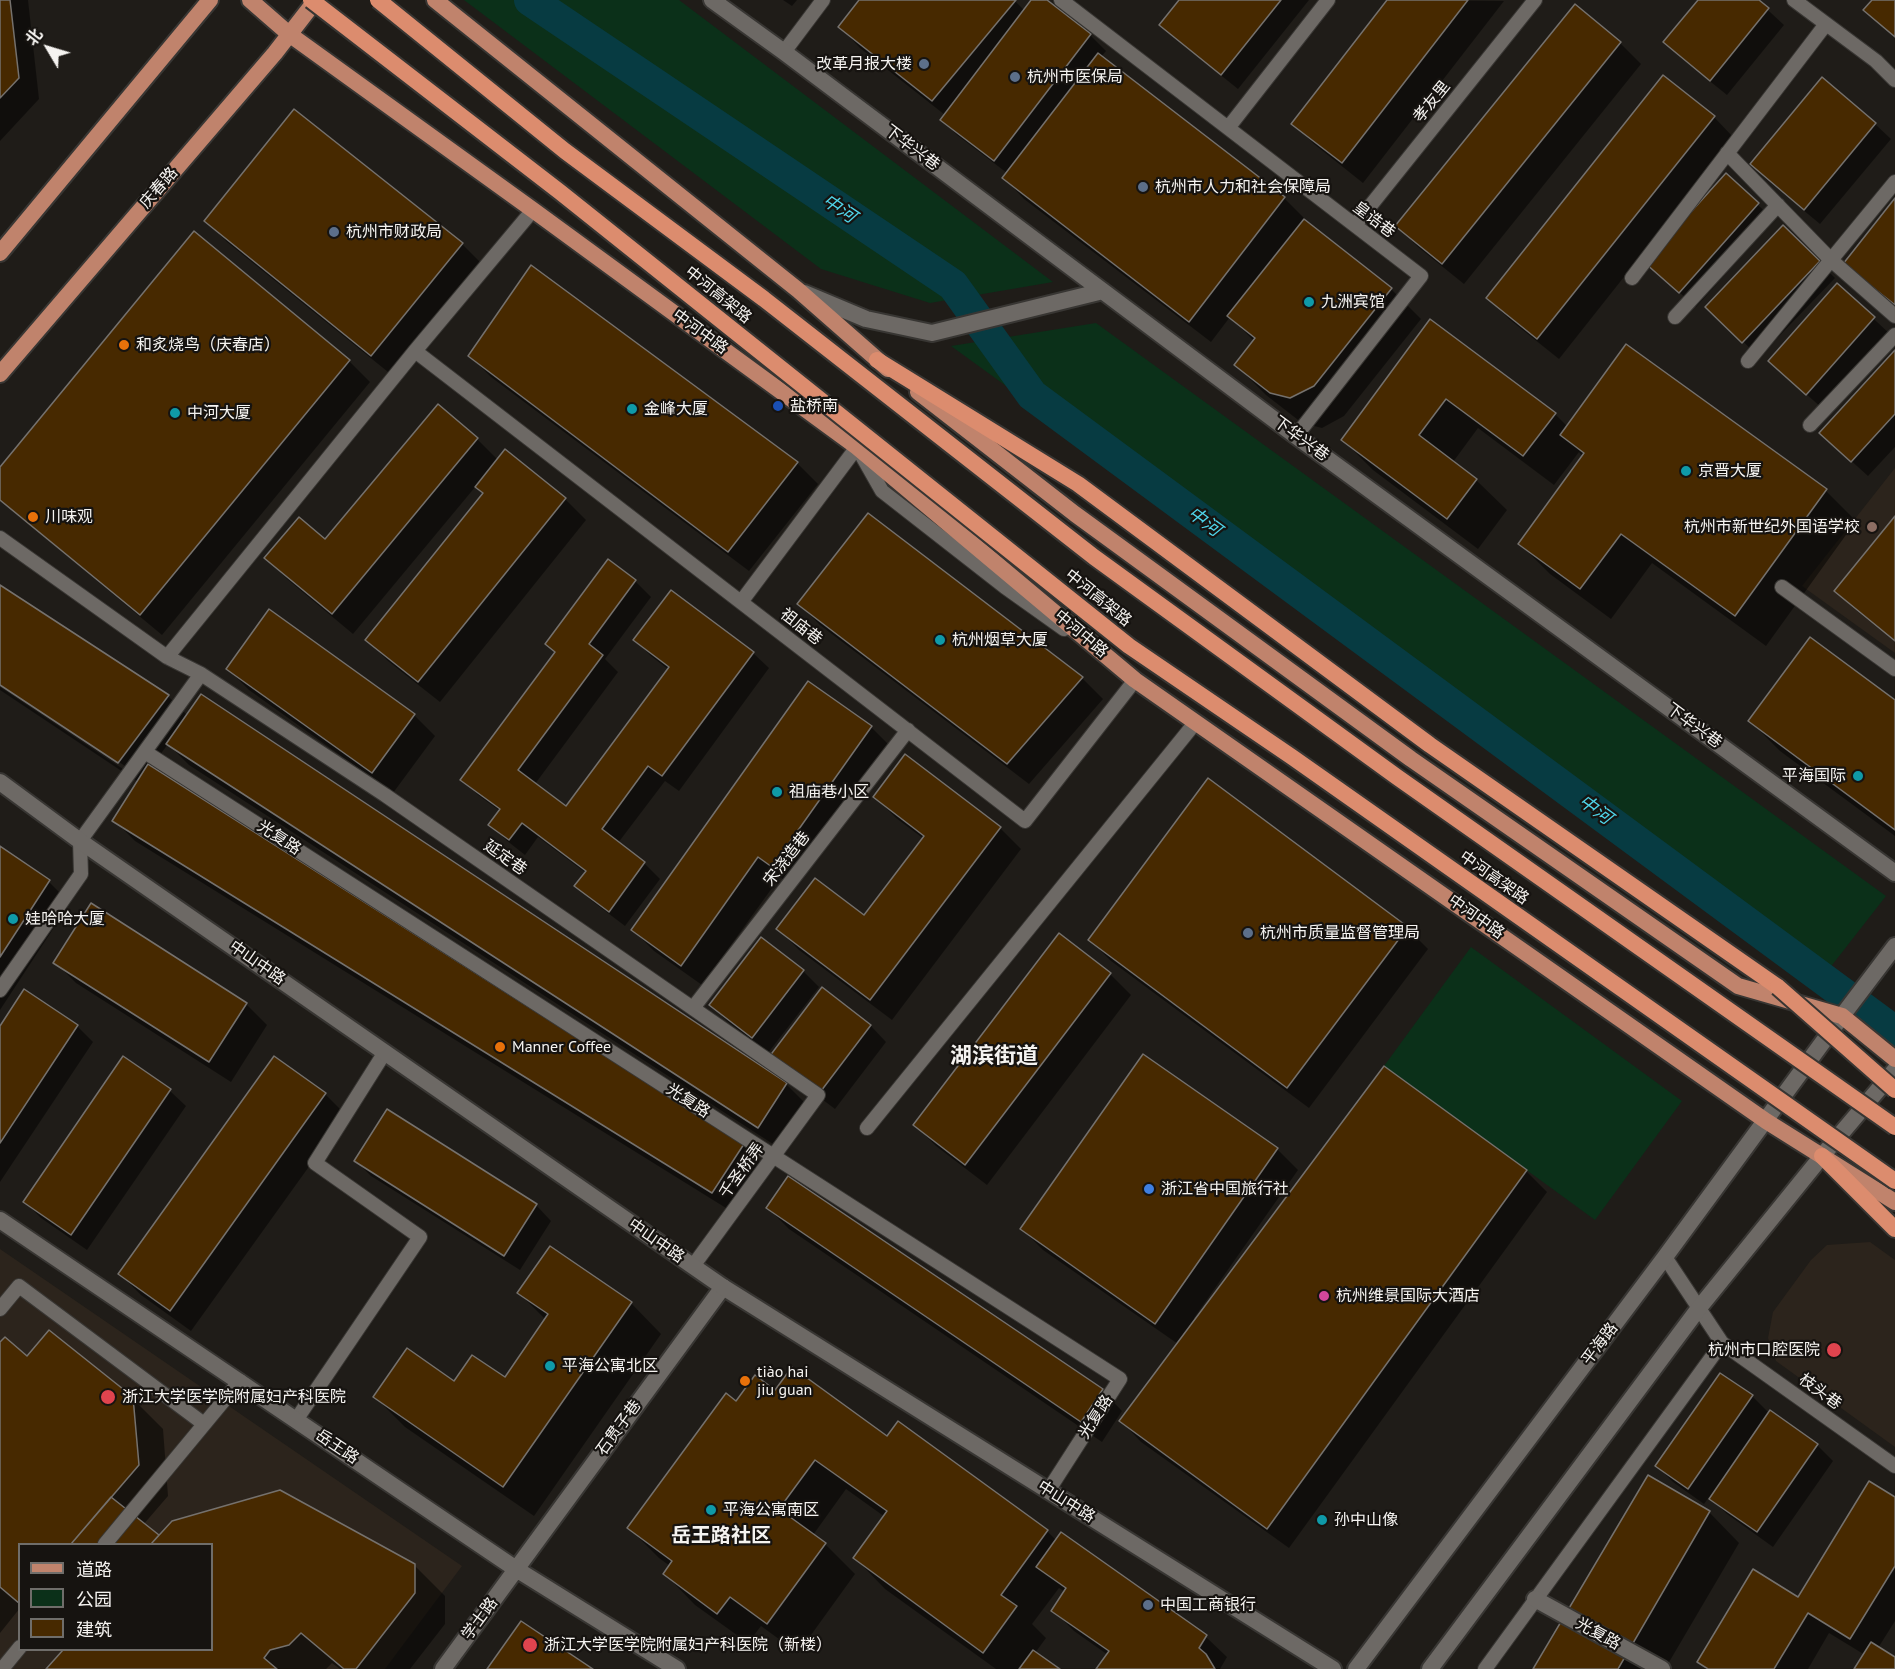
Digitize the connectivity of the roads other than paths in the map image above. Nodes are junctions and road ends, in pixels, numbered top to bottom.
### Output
1 (210, 0) edge
2 (250, 0) edge
3 (310, 0) edge
4 (316, 0) edge
5 (378, 0) edge
6 (435, 0) edge
7 (712, 0) edge
8 (823, 0) edge
9 (1061, 0) edge
10 (1328, 0) edge
11 (1535, 0) edge
12 (1794, 0) edge
13 (1826, 24) junction
14 (290, 34) junction
15 (784, 52) junction
16 (1895, 80) edge
17 (1228, 128) junction
18 (1727, 153) junction
19 (1895, 182) edge
20 (1778, 205) junction
21 (533, 210) junction
22 (1355, 225) junction
23 (0, 254) edge
24 (1831, 260) junction
25 (1632, 278) dead end
26 (798, 290) junction
27 (1102, 291) junction
28 (1895, 316) edge
29 (1675, 317) dead end
30 (1895, 334) edge
31 (416, 351) junction
32 (877, 360) junction
33 (1748, 361) dead end
34 (0, 374) edge
35 (1810, 426) dead end
36 (1296, 436) junction
37 (857, 447) junction
38 (0, 538) edge
39 (1782, 586) dead end
40 (741, 602) junction
41 (167, 657) junction
42 (1895, 669) edge
43 (201, 674) junction
44 (1135, 680) junction
45 (1195, 723) junction
46 (908, 730) junction
47 (145, 752) junction
48 (0, 782) edge
49 (81, 841) junction
50 (1895, 873) edge
51 (1895, 946) edge
52 (0, 990) edge
53 (693, 1008) junction
54 (1842, 1016) junction
55 (385, 1052) junction
56 (1895, 1059) edge
57 (1895, 1070) edge
58 (1895, 1090) edge
59 (818, 1095) joint
60 (1767, 1121) junction
61 (1895, 1127) edge
62 (867, 1128) dead end
63 (774, 1156) junction
64 (1822, 1156) junction
65 (1895, 1181) edge
66 (1895, 1202) edge
67 (0, 1220) edge
68 (1895, 1229) edge
69 (1665, 1257) junction
70 (693, 1266) junction
71 (723, 1287) junction
72 (1700, 1308) junction
73 (0, 1309) edge
74 (1722, 1342) junction
75 (240, 1381) junction
76 (296, 1420) junction
77 (204, 1424) junction
78 (1895, 1466) edge
79 (1048, 1491) junction
80 (107, 1543) edge
81 (516, 1569) junction
82 (1535, 1599) junction
83 (18, 1649) edge
84 (2, 1669) edge
85 (443, 1669) edge
86 (677, 1669) edge
87 (1333, 1669) edge
88 (1356, 1669) edge
89 (1430, 1669) edge
90 (1485, 1669) edge
91 (1662, 1669) edge

1 - 23 main road
2 - 14 main road, 中河中路
3 - 14 lane
3 - 65 highway, 中河高架路, bridge
4 - 14 main road, 庆春路
5 - 61 highway, 中河高架路, bridge
6 - 26 main road
7 - 15 street, 下华兴巷
8 - 15 lane
9 - 17 lane, 皇诰巷
10 - 17 lane
11 - 22 lane, 孝友里
12 - 13 lane
13 - 16 lane
13 - 18 lane
14 - 21 main road, 中河中路
14 - 34 main road, 庆春路
15 - 27 street, 下华兴巷
17 - 22 lane, 皇诰巷
18 - 20 lane
18 - 25 lane
19 - 24 lane
20 - 24 lane
20 - 29 lane
21 - 31 lane
21 - 37 main road, 中河中路
22 - 36 lane, 皇诰巷
24 - 28 lane
24 - 33 lane
26 - 27 street
26 - 32 main road
27 - 36 street, 下华兴巷
30 - 35 lane
31 - 40 lane, 祖庙巷
31 - 41 lane
32 - 54 main road
32 - 58 highway, bridge
36 - 50 street, 下华兴巷
37 - 40 lane
37 - 44 main road, 中河中路
38 - 41 lane, 延定巷
39 - 42 lane
40 - 46 lane, 祖庙巷
41 - 43 lane, 延定巷
43 - 47 lane
43 - 53 lane, 延定巷
44 - 45 main road, 中河中路
44 - 46 lane, 祖庙巷
45 - 60 main road, 中河中路
45 - 62 lane
46 - 53 lane, 宋浇造巷
47 - 49 lane
47 - 63 lane, 光复路
48 - 49 street, 中山中路
49 - 52 lane
49 - 55 street, 中山中路
51 - 54 street, 平海路
53 - 59 lane, 延定巷
54 - 56 main road
54 - 60 street, 平海路
55 - 70 street, 中山中路
55 - 76 lane
57 - 64 street
59 - 63 lane, 千圣桥弄
60 - 64 main road, 中河中路
60 - 69 street, 平海路
63 - 70 lane, 千圣桥弄
63 - 79 lane, 光复路
64 - 66 main road, 中河中路
64 - 68 highway
64 - 72 street
67 - 75 street, 岳王路
69 - 72 lane, 枝头巷
69 - 88 street, 平海路
70 - 71 street, 中山中路
71 - 79 street, 中山中路
71 - 81 street, 石贯子巷
72 - 74 lane, 枝头巷
72 - 89 street
73 - 77 lane
74 - 78 lane, 枝头巷
74 - 82 lane
75 - 76 street, 岳王路
75 - 77 lane
76 - 81 street, 岳王路
77 - 80 lane
79 - 87 street, 中山中路
81 - 85 street, 学士路
81 - 86 street, 岳王路
82 - 90 lane
82 - 91 street, 光复路
83 - 84 lane

